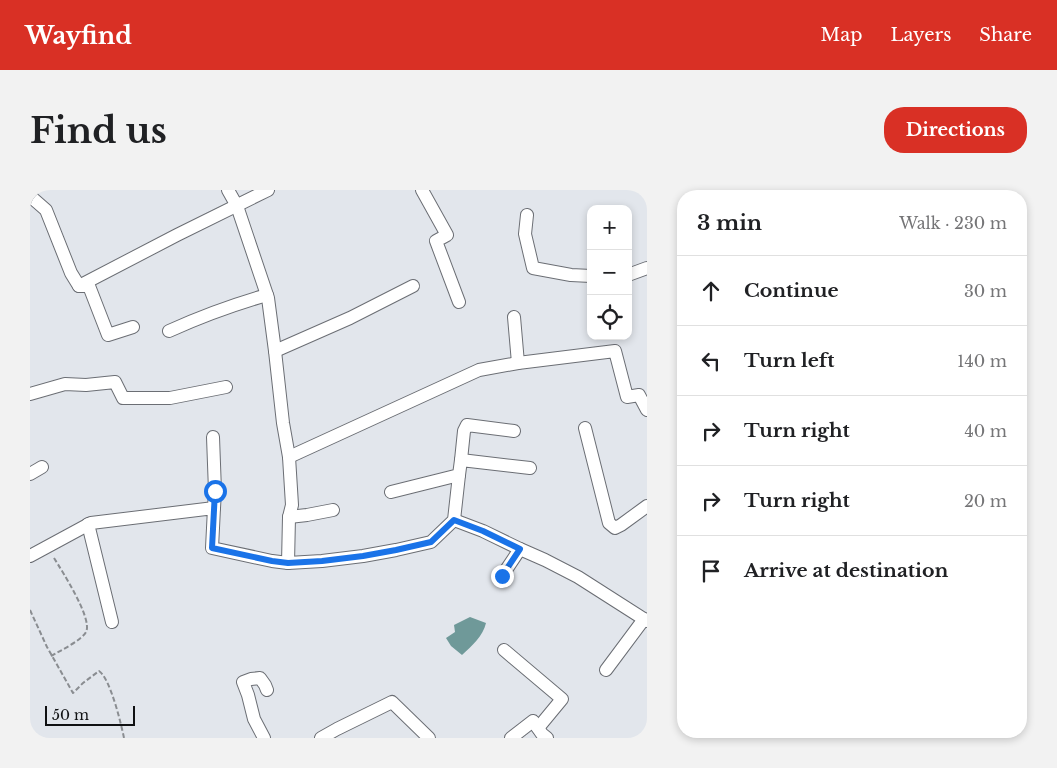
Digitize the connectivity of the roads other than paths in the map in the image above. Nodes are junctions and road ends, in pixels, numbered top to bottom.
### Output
1 (228, 190) edge
2 (268, 190) edge
3 (422, 190) edge
4 (30, 196) edge
5 (237, 206) junction
6 (527, 215) dead end
7 (647, 268) edge
8 (632, 274) edge
9 (587, 276) edge
10 (79, 286) junction
11 (413, 286) dead end
12 (267, 295) junction
13 (459, 302) dead end
14 (514, 317) dead end
15 (133, 327) dead end
16 (169, 331) dead end
17 (275, 351) junction
18 (518, 363) junction
19 (226, 387) dead end
20 (643, 393) edge
21 (30, 394) edge
22 (647, 410) edge
23 (585, 428) dead end
24 (514, 432) dead end
25 (213, 437) dead end
26 (289, 457) junction
27 (461, 460) junction
28 (42, 467) dead end
29 (530, 468) dead end
30 (30, 474) edge
31 (459, 475) junction
32 (391, 492) dead end
33 (647, 506) edge
34 (214, 508) junction
35 (333, 510) dead end
36 (289, 517) junction
37 (454, 520) junction
38 (88, 524) junction
39 (520, 549) junction
40 (30, 556) edge
41 (288, 563) junction
42 (502, 576) dead end
43 (645, 620) edge
44 (112, 622) dead end
45 (504, 650) dead end
46 (606, 670) dead end
47 (267, 690) dead end
48 (538, 728) junction
49 (264, 738) edge
50 (321, 738) edge
51 (429, 738) edge
52 (511, 738) edge
53 (547, 738) edge

1 - 5 street
2 - 5 street
3 - 13 street
4 - 10 street
5 - 10 street
5 - 12 street
6 - 9 street
7 - 8 street
10 - 15 street
11 - 17 street
12 - 16 street
12 - 17 street
14 - 18 street
17 - 26 street
18 - 20 street
18 - 26 street
19 - 21 street
20 - 22 street
23 - 33 street
24 - 27 street
25 - 34 street
26 - 36 street
27 - 29 street
27 - 31 street
28 - 30 street
31 - 32 street
31 - 37 street
34 - 38 street
34 - 41 street
35 - 36 street
36 - 41 street
37 - 39 street
37 - 41 street
38 - 40 street
38 - 44 street
39 - 42 street
39 - 43 street
43 - 46 street
45 - 48 street
47 - 49 street
48 - 52 street
48 - 53 street
50 - 51 street

